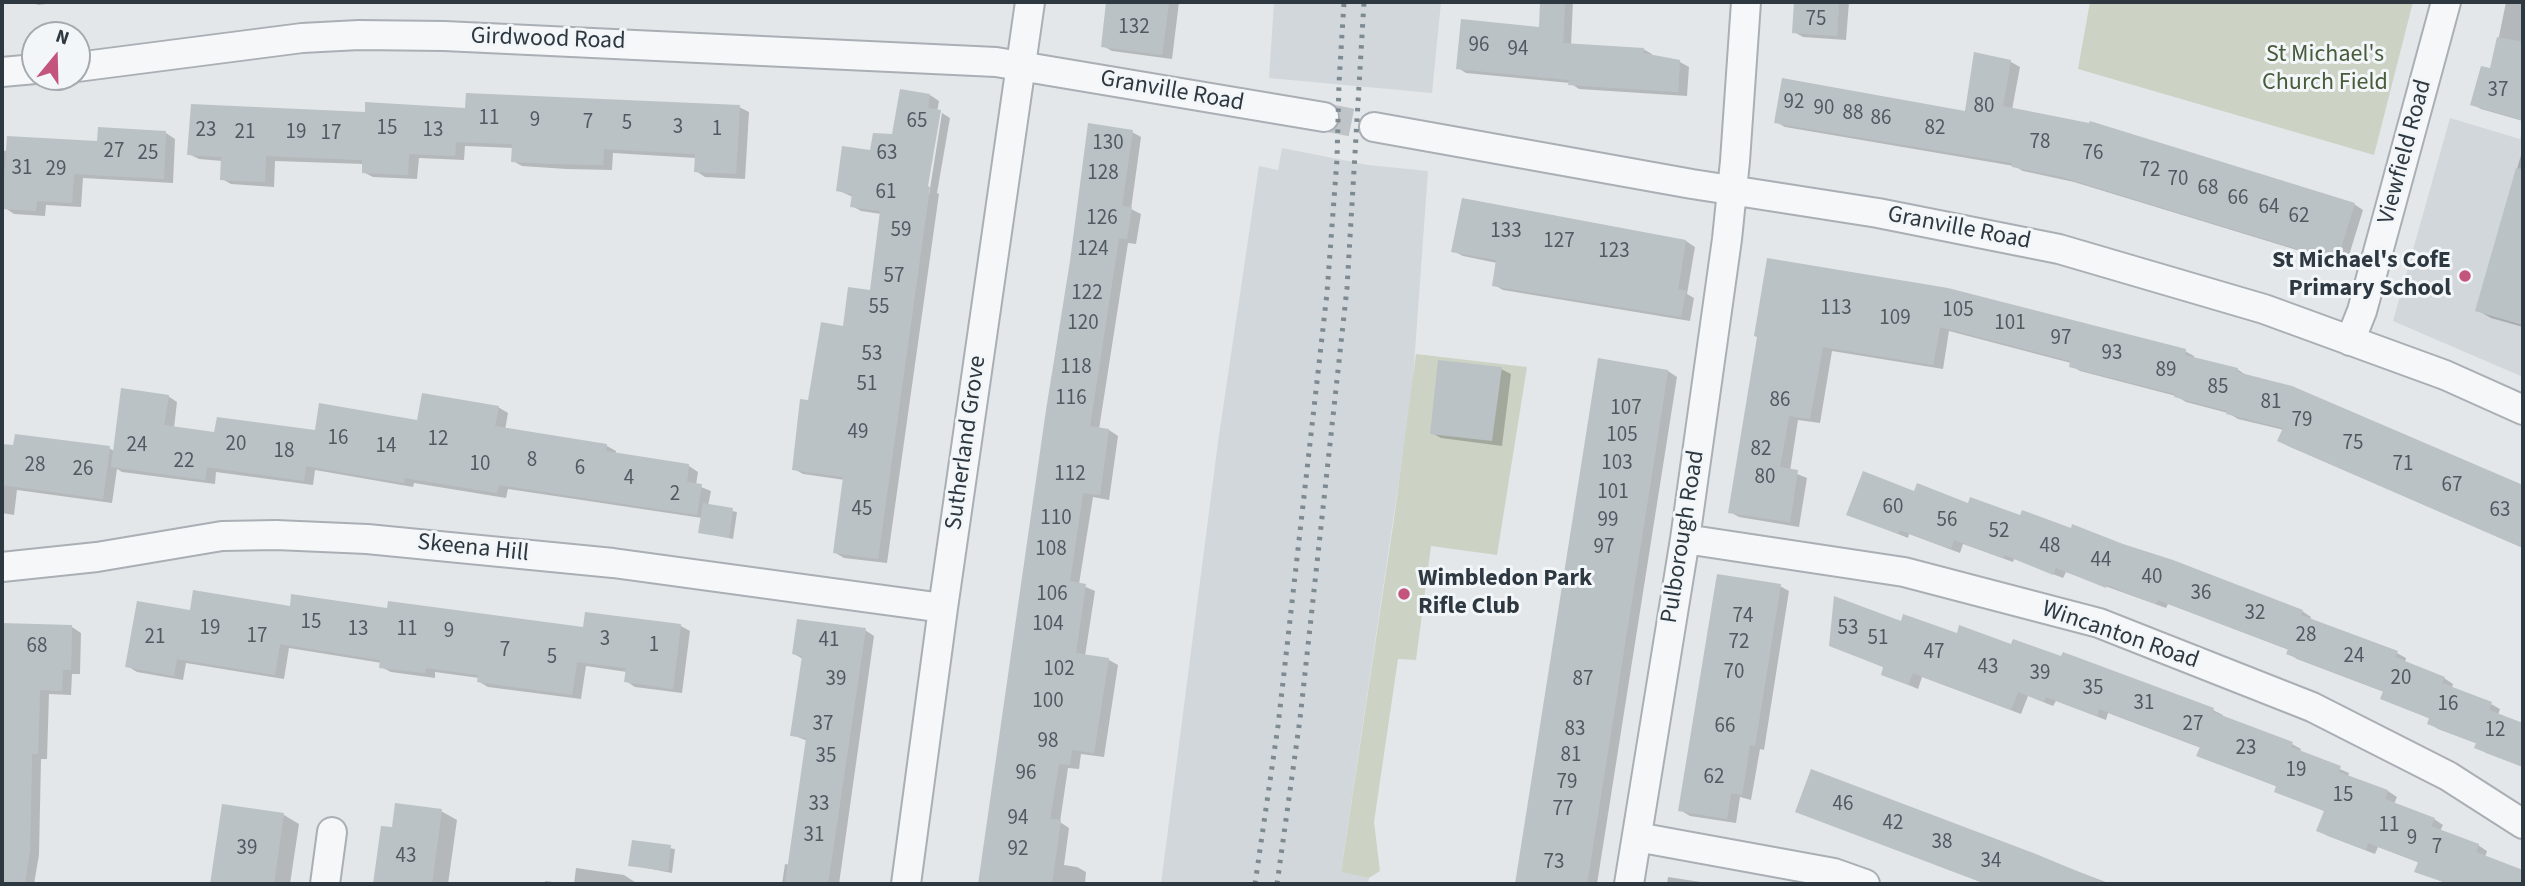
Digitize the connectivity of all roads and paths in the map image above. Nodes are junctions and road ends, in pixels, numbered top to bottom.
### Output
1 (1030, 2) edge
2 (1746, 2) edge
3 (2446, 2) edge
4 (91, 65) edge
5 (1021, 67) junction
6 (21, 70) edge
7 (2, 72) edge
8 (1324, 117) tunnel mouth
9 (1374, 127) tunnel mouth
10 (1732, 190) junction
11 (2350, 341) junction
12 (2523, 410) edge
13 (1685, 539) junction
14 (2, 567) edge
15 (943, 608) junction
16 (2523, 824) edge
17 (332, 832) dead end
18 (1637, 837) junction
19 (325, 884) edge
20 (906, 884) edge
21 (1629, 884) edge
22 (1866, 884) edge

1 - 5 street, Sutherland Grove
2 - 10 street, Pulborough Road
3 - 11 street, Viewfield Road
4 - 5 street, Girdwood Road
5 - 8 street, Granville Road
5 - 15 street, Sutherland Grove
6 - 7 street
9 - 10 street, Granville Road
10 - 11 street, Granville Road
10 - 13 street, Pulborough Road
11 - 12 street, Granville Road
13 - 16 street, Wincanton Road
13 - 18 street, Pulborough Road
14 - 15 street, Skeena Hill
15 - 20 street, Sutherland Grove
17 - 19 street
18 - 21 street, Pulborough Road
18 - 22 street

